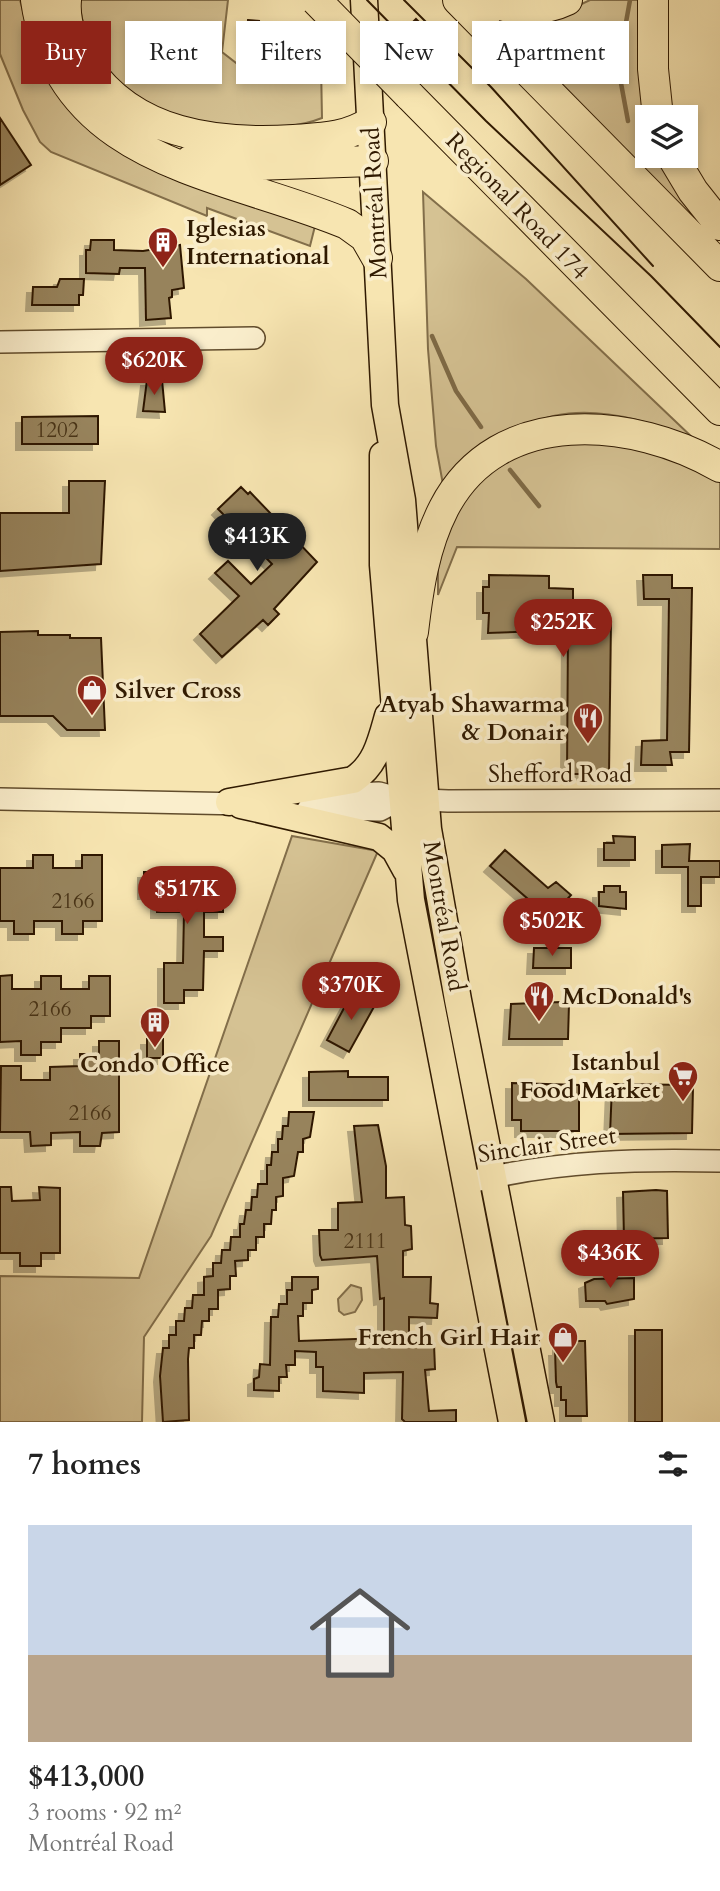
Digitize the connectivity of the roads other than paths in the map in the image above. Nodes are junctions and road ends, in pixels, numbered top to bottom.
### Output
1 (36, 0) edge
2 (66, 0) edge
3 (316, 0) edge
4 (364, 0) edge
5 (458, 0) edge
6 (487, 0) edge
7 (567, 0) edge
8 (653, 0) edge
9 (658, 105) edge
10 (371, 122) junction
11 (124, 138) junction
12 (373, 161) junction
13 (679, 168) edge
14 (720, 225) edge
15 (377, 258) junction
16 (720, 266) edge
17 (254, 338) dead end
18 (0, 342) edge
19 (386, 405) junction
20 (720, 410) edge
21 (720, 467) edge
22 (412, 632) junction
23 (393, 701) junction
24 (0, 799) edge
25 (413, 799) junction
26 (720, 800) edge
27 (229, 802) junction
28 (409, 877) junction
29 (720, 1161) edge
30 (492, 1177) junction
31 (466, 1182) junction
32 (512, 1422) edge
33 (541, 1422) edge

1 - 11 highway
2 - 10 highway
3 - 20 highway, Regional Road 174, bridge
4 - 10 main road, Montréal Road
5 - 16 highway
6 - 7 highway
8 - 9 highway
10 - 12 main road, Montréal Road
11 - 12 highway
11 - 15 highway
12 - 15 main road, Montréal Road
13 - 14 highway
15 - 19 main road, Montréal Road
17 - 18 street
19 - 22 main road, Montréal Road
19 - 23 main road, Montréal Road
21 - 22 highway
22 - 25 main road, Montréal Road
23 - 25 main road, Montréal Road
23 - 27 main road
24 - 27 street, Shefford Road
25 - 26 street, Shefford Road
25 - 27 street, Shefford Road
25 - 28 main road, Montréal Road
25 - 30 main road, Montréal Road
27 - 28 main road
28 - 31 main road, Montréal Road
29 - 30 street, Sinclair Street
30 - 31 street, Sinclair Street
30 - 33 main road, Montréal Road
31 - 32 main road, Montréal Road

